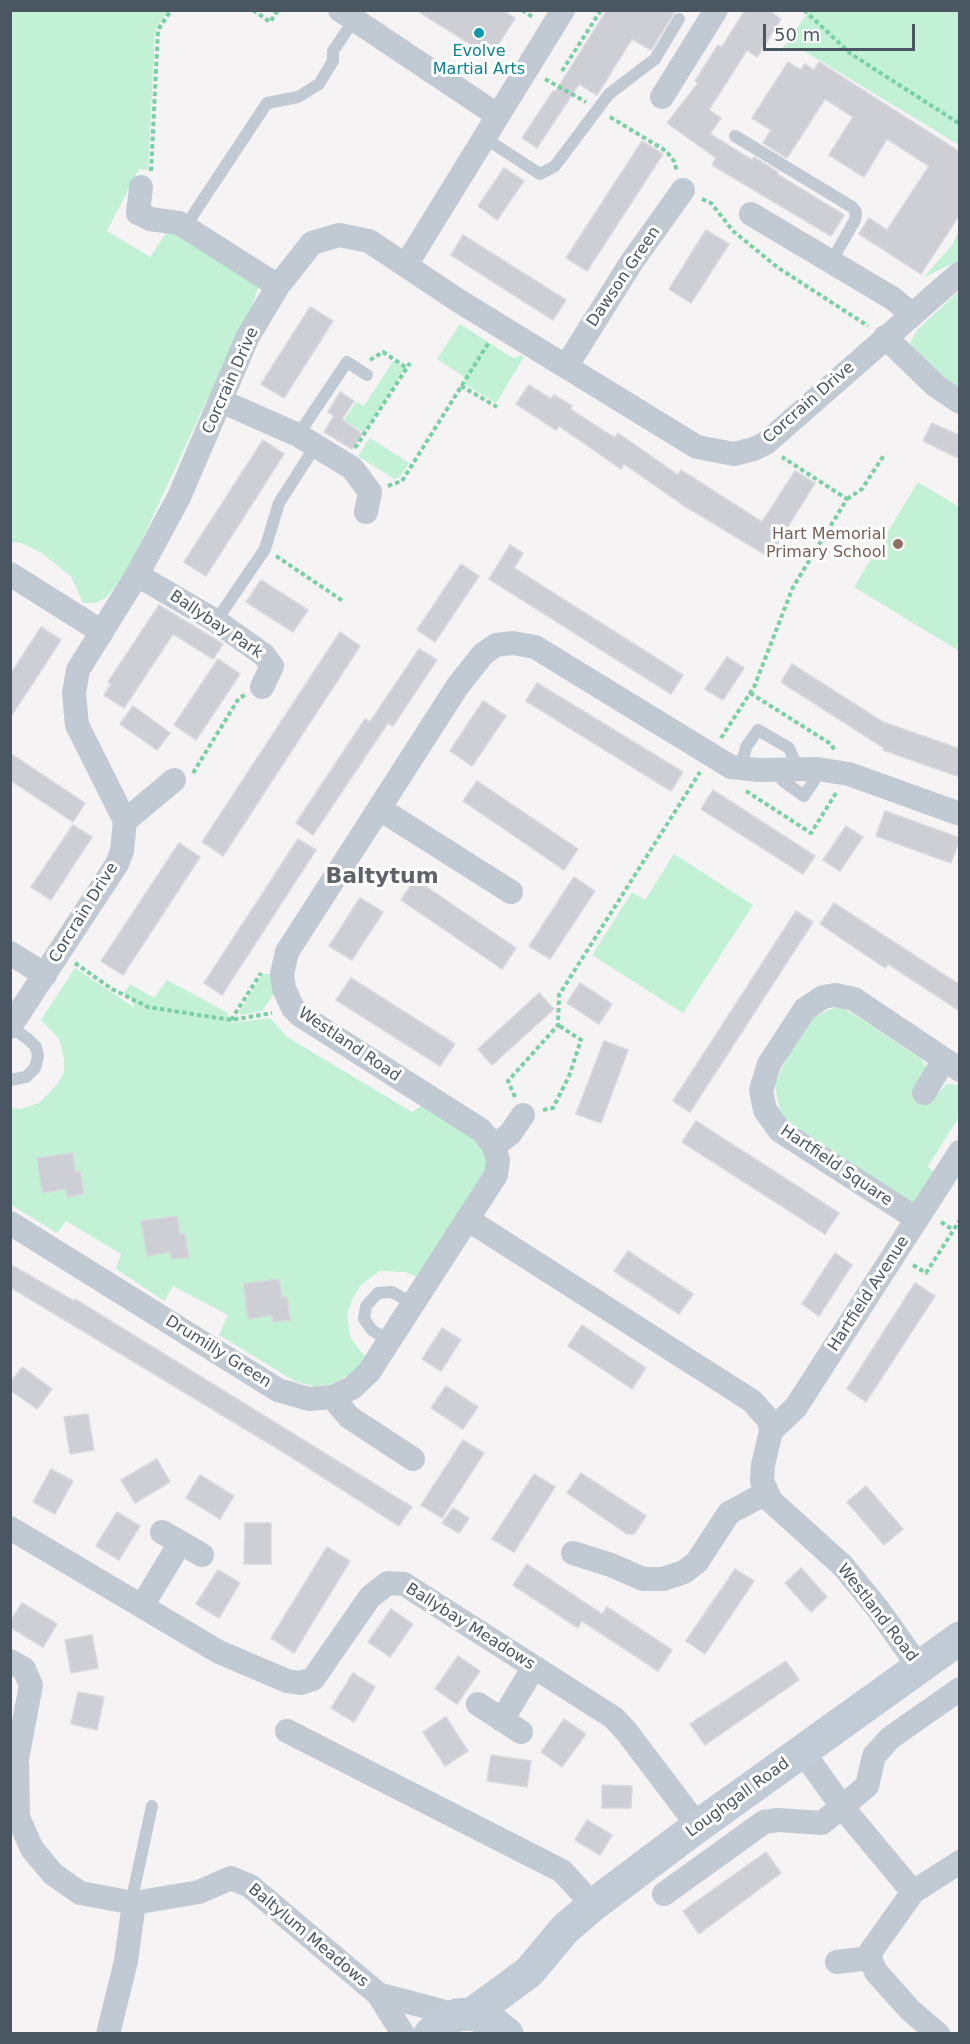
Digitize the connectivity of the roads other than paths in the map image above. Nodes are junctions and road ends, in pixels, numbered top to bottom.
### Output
1 (563, 10) edge
2 (716, 10) edge
3 (347, 15) edge
4 (679, 19) dead end
5 (662, 98) dead end
6 (497, 115) junction
7 (735, 136) dead end
8 (483, 137) junction
9 (141, 187) road end
10 (683, 190) road end
11 (751, 214) dead end
12 (185, 227) junction
13 (831, 262) junction
14 (406, 265) junction
15 (960, 273) edge
16 (278, 286) junction
17 (912, 314) junction
18 (885, 337) junction
19 (567, 365) junction
20 (362, 372) road end
21 (221, 401) junction
22 (960, 402) edge
23 (307, 440) junction
24 (368, 502) road end
25 (10, 574) edge
26 (137, 575) junction
27 (216, 621) junction
28 (102, 632) junction
29 (262, 687) road end
30 (741, 768) junction
31 (796, 769) junction
32 (174, 780) road end
33 (380, 809) junction
34 (960, 814) edge
35 (125, 821) junction
36 (511, 892) dead end
37 (10, 953) edge
38 (45, 975) junction
39 (11, 1027) edge
40 (952, 1065) edge
41 (10, 1080) edge
42 (924, 1093) dead end
43 (523, 1115) road end
44 (494, 1146) junction
45 (960, 1152) edge
46 (467, 1219) junction
47 (917, 1219) junction
48 (10, 1223) edge
49 (412, 1303) junction
50 (389, 1341) junction
51 (332, 1397) junction
52 (771, 1431) junction
53 (413, 1459) dead end
54 (766, 1493) junction
55 (10, 1528) edge
56 (573, 1553) dead end
57 (202, 1555) dead end
58 (142, 1606) junction
59 (960, 1638) edge
60 (10, 1661) edge
61 (534, 1667) junction
62 (919, 1667) junction
63 (960, 1689) edge
64 (478, 1704) dead end
65 (287, 1731) dead end
66 (803, 1752) junction
67 (152, 1806) dead end
68 (843, 1808) junction
69 (14, 1819) edge
70 (698, 1826) junction
71 (960, 1862) edge
72 (913, 1892) junction
73 (664, 1894) dead end
74 (134, 1903) junction
75 (593, 1905) junction
76 (870, 1958) junction
77 (837, 1962) dead end
78 (529, 1972) junction
79 (378, 1994) junction
80 (465, 2015) junction
81 (108, 2034) edge
82 (403, 2034) edge
83 (430, 2034) edge
84 (507, 2034) edge
85 (512, 2034) edge
86 (938, 2034) edge

1 - 6 street
2 - 5 street
3 - 6 street
3 - 12 lane
4 - 8 lane
6 - 8 street
7 - 13 lane
8 - 14 street
9 - 12 street
10 - 19 street, Dawson Green
11 - 13 street
12 - 16 street
13 - 17 street
14 - 16 street, Corcrain Drive
14 - 19 street, Corcrain Drive
15 - 17 street, Corcrain Drive
16 - 21 street, Corcrain Drive
17 - 18 street, Corcrain Drive
18 - 19 street, Corcrain Drive
18 - 22 street
20 - 23 lane
21 - 23 street
21 - 26 street, Corcrain Drive
23 - 24 street
23 - 27 lane
25 - 28 street
26 - 27 street, Ballybay Park
26 - 28 street, Corcrain Drive
27 - 29 street, Ballybay Park
28 - 35 street, Corcrain Drive
30 - 31 street, Westland Road
30 - 31 lane
30 - 33 street, Westland Road
31 - 34 street, Westland Road
32 - 35 street
33 - 36 street
33 - 44 street, Westland Road
35 - 38 street, Corcrain Drive
37 - 38 street
38 - 39 street, Corcrain Drive
39 - 41 lane
40 - 42 street
40 - 47 street, Hartfield Square
43 - 44 street
44 - 46 street
45 - 47 street, Hartfield Avenue
46 - 49 street, Drumilly Green
46 - 52 street
47 - 52 street, Hartfield Avenue
48 - 51 street, Drumilly Green
49 - 50 street, Drumilly Green
49 - 50 lane
50 - 51 street, Drumilly Green
51 - 53 street
52 - 54 street
54 - 56 street
54 - 62 street, Westland Road
55 - 58 street, Ballybay Meadows
57 - 58 street
58 - 61 street, Ballybay Meadows
59 - 62 main road, Loughgall Road
60 - 69 street, Baltylum Meadows
61 - 64 street
61 - 70 street, Ballybay Meadows
62 - 66 main road, Loughgall Road
63 - 68 street
65 - 75 street
66 - 68 street
66 - 70 main road, Loughgall Road
67 - 74 lane
68 - 72 street
68 - 73 street
69 - 74 street, Baltylum Meadows
70 - 75 main road, Loughgall Road
71 - 72 street
72 - 76 street
74 - 79 street, Baltylum Meadows
74 - 81 street
75 - 78 main road, Loughgall Road
76 - 77 street
76 - 86 street
78 - 80 main road, Loughgall Road
78 - 85 main road, Loughgall Road
79 - 80 street, Baltylum Meadows
79 - 82 street, Baltylum Meadows
80 - 83 main road, Loughgall Road
80 - 84 main road

